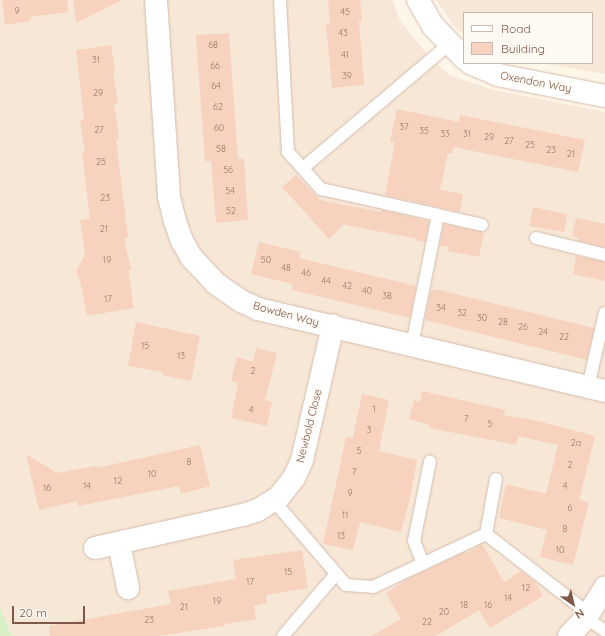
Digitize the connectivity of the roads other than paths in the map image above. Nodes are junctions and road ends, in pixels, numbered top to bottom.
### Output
1 (156, 0) edge
2 (280, 0) edge
3 (418, 0) edge
4 (456, 51) edge
5 (472, 64) edge
6 (605, 96) edge
7 (303, 168) junction
8 (438, 215) junction
9 (482, 225) dead end
10 (536, 238) dead end
11 (605, 255) edge
12 (605, 313) edge
13 (333, 326) junction
14 (412, 345) junction
15 (596, 389) edge
16 (430, 462) dead end
17 (496, 479) dead end
18 (274, 501) junction
19 (486, 534) junction
20 (119, 543) junction
21 (95, 548) dead end
22 (423, 564) junction
23 (336, 574) junction
24 (128, 588) dead end
25 (605, 588) edge
26 (587, 616) junction
27 (605, 631) edge
28 (283, 636) edge
29 (569, 636) edge

1 - 13 street, Bowden Way
2 - 7 lane
3 - 4 street
4 - 7 lane
5 - 6 street, Oxendon Way
7 - 8 lane
8 - 9 lane
8 - 14 lane
10 - 11 lane
12 - 15 lane
13 - 14 street, Bowden Way
13 - 18 street, Newbold Close
14 - 15 street, Bowden Way
16 - 22 lane
17 - 19 lane
18 - 20 street, Newbold Close
18 - 23 lane
19 - 22 lane
19 - 26 lane
20 - 21 street, Newbold Close
20 - 24 street
22 - 23 lane
23 - 28 lane
25 - 26 street
26 - 27 lane
26 - 29 street

